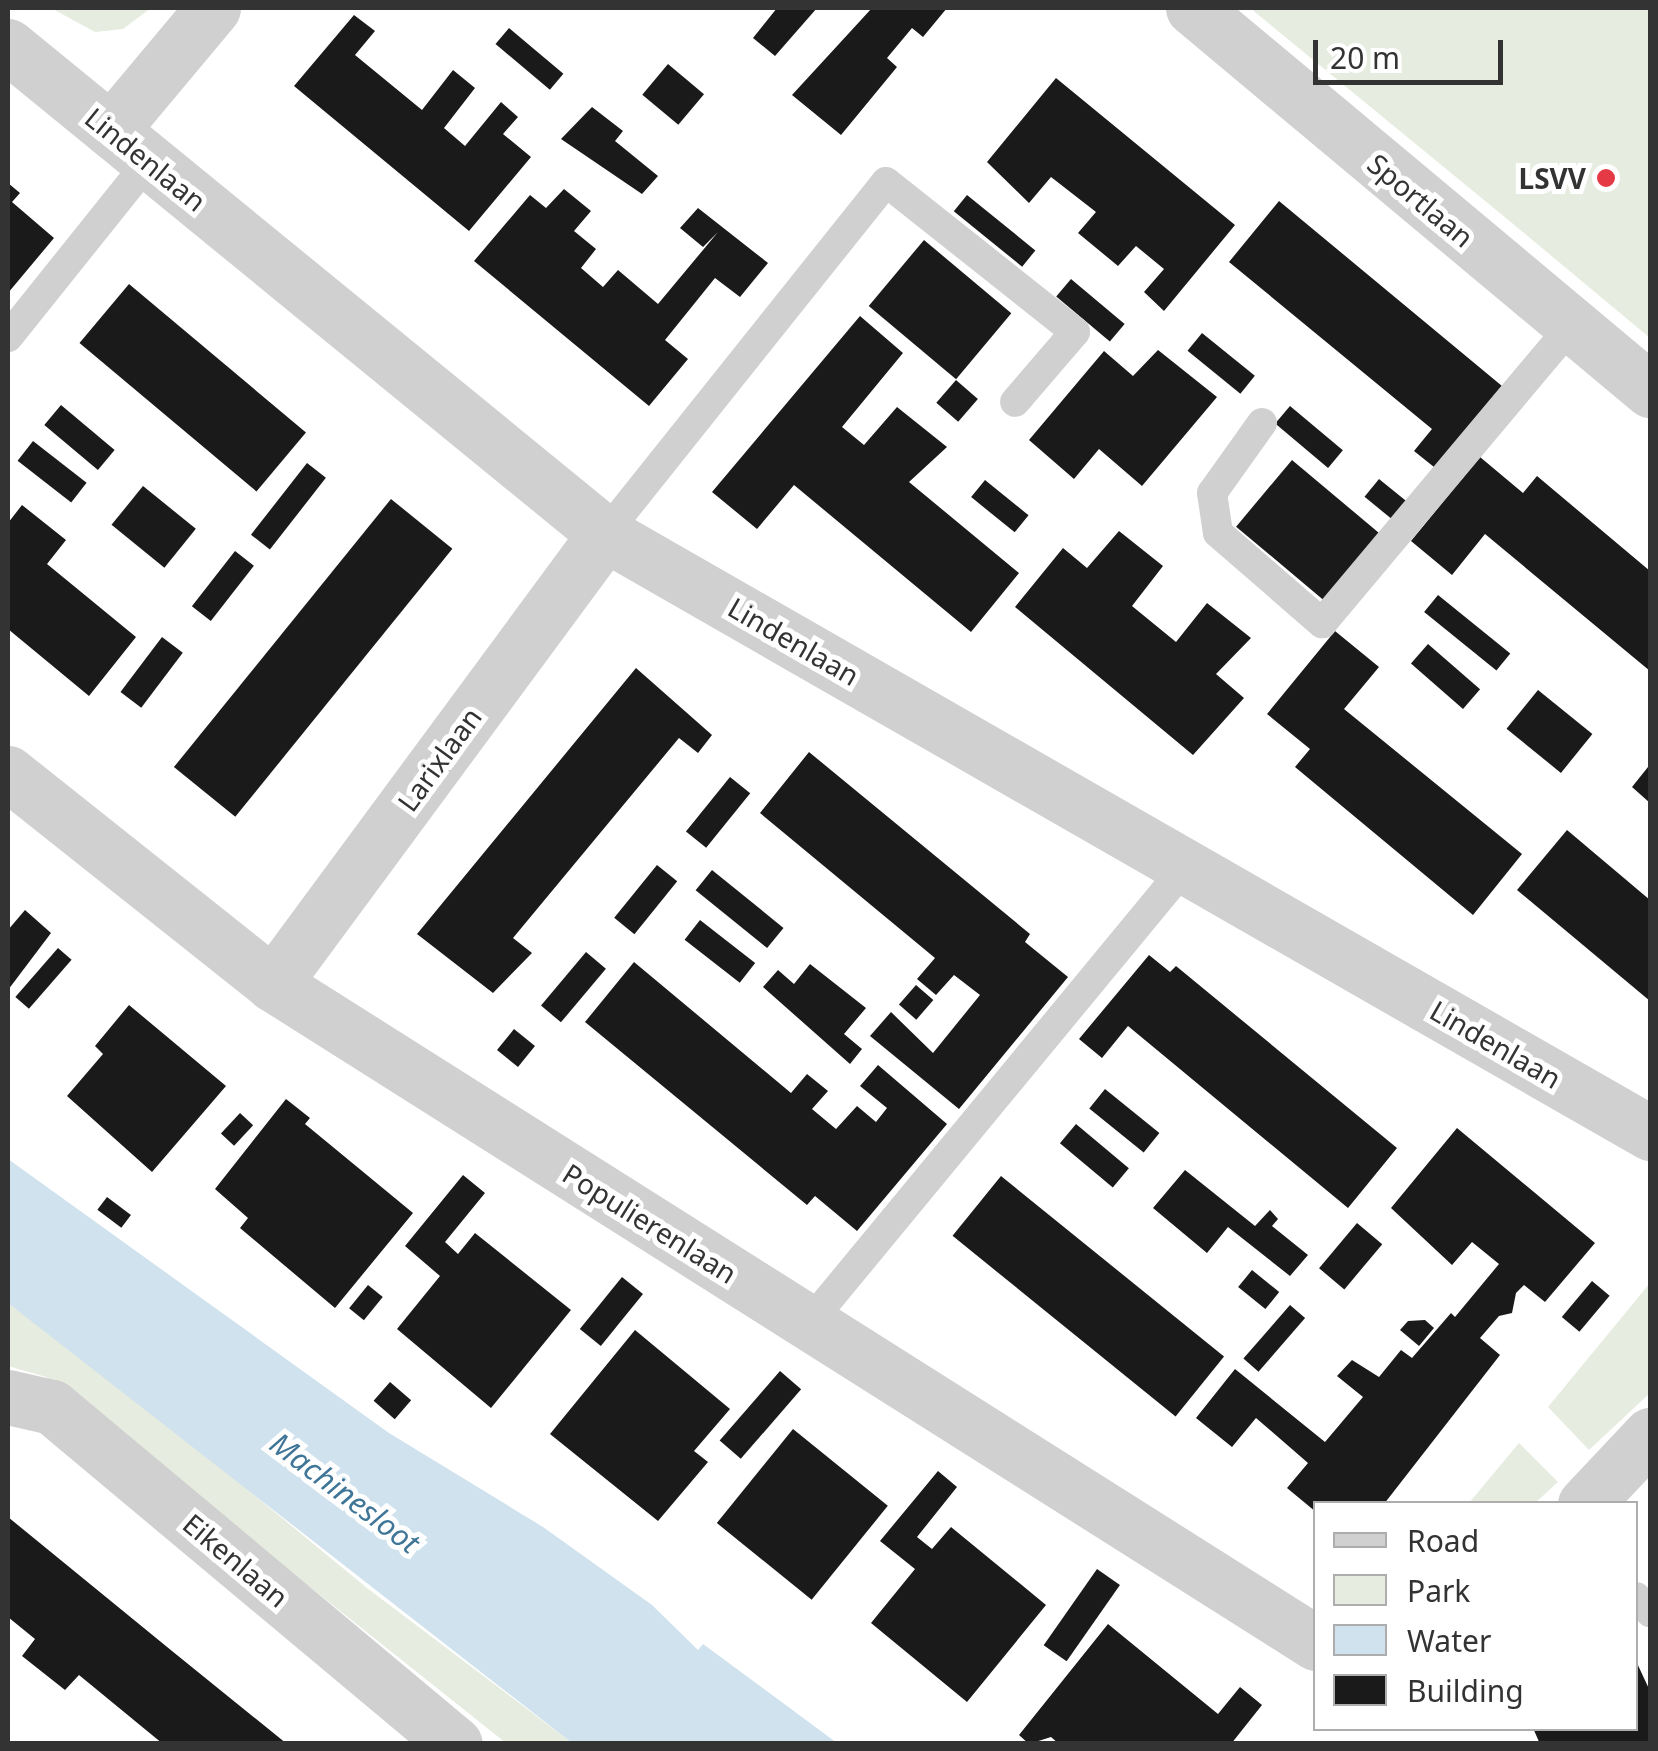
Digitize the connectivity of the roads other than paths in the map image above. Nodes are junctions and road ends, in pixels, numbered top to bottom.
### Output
1 (213, 8) edge
2 (1194, 8) edge
3 (8, 46) edge
4 (130, 146) junction
5 (1571, 326) junction
6 (8, 337) edge
7 (1650, 390) edge
8 (1015, 402) dead end
9 (1262, 423) dead end
10 (604, 534) junction
11 (8, 772) edge
12 (1187, 865) junction
13 (273, 984) junction
14 (1650, 1133) edge
15 (809, 1323) junction
16 (8, 1397) edge
17 (1650, 1435) edge
18 (1589, 1501) edge
19 (1313, 1640) edge
20 (455, 1744) edge

1 - 4 street
2 - 5 street, Sportlaan
3 - 4 street, Lindenlaan
4 - 6 lane
4 - 10 street, Lindenlaan
5 - 7 street, Sportlaan
5 - 9 lane
8 - 10 lane
10 - 12 street, Lindenlaan
10 - 13 street, Larixlaan
11 - 13 street, Populierenlaan
12 - 14 street, Lindenlaan
12 - 15 lane
13 - 15 street, Populierenlaan
15 - 19 street, Populierenlaan
16 - 20 street, Eikenlaan
17 - 18 street

